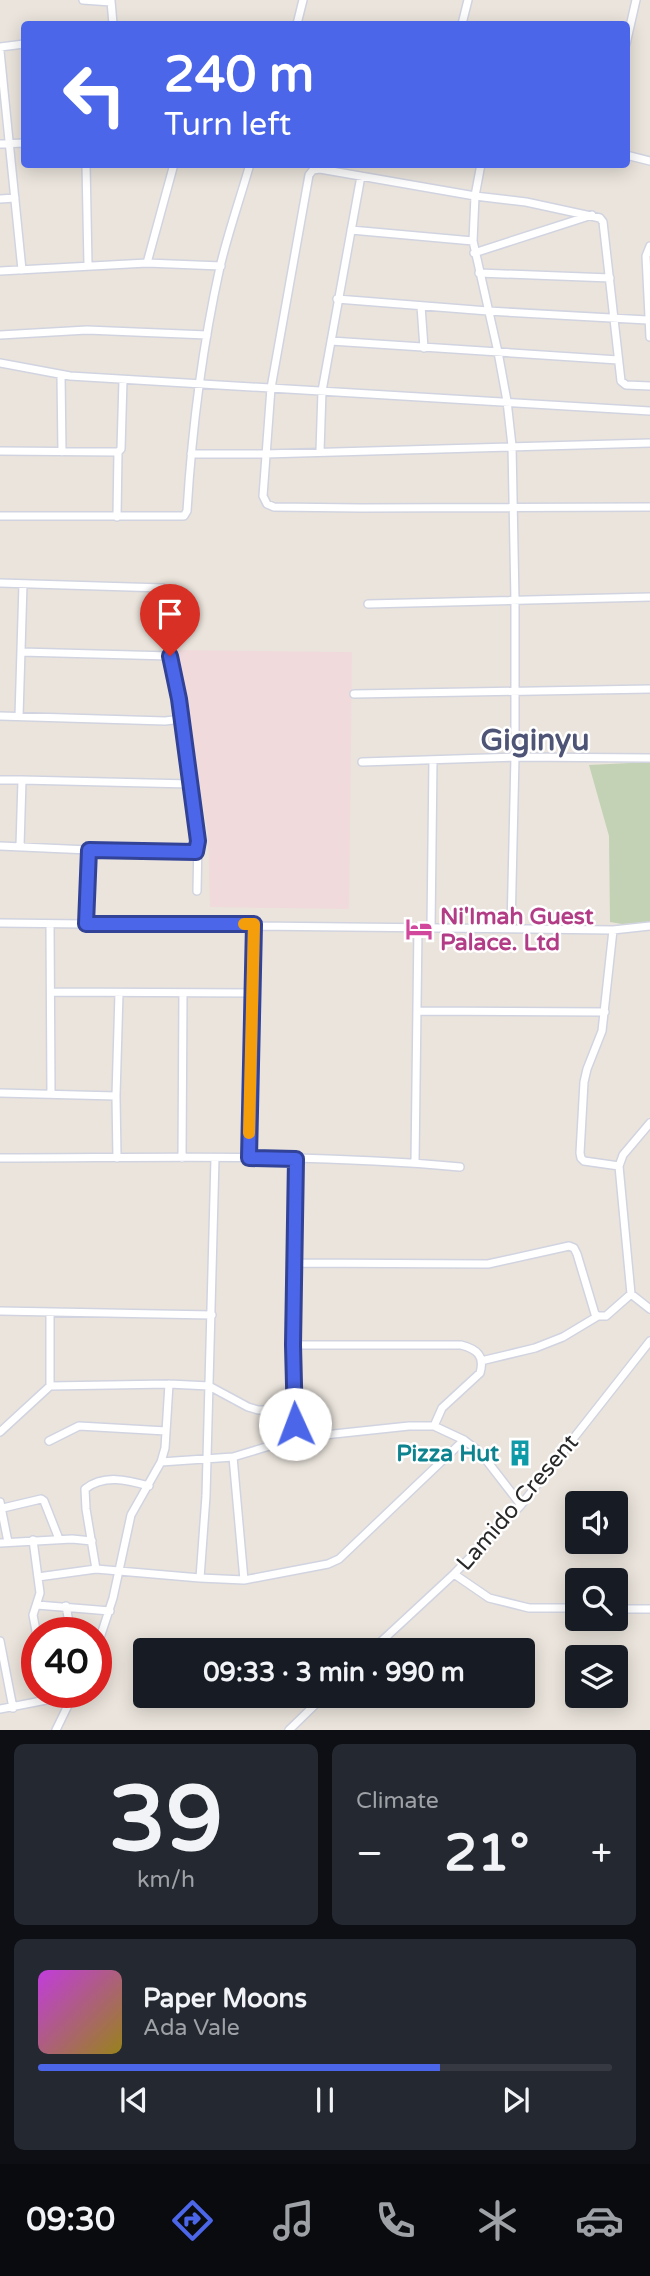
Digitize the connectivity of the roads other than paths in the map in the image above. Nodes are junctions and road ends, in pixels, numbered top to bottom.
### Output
1 (83, 0) edge
2 (303, 0) edge
3 (468, 0) edge
4 (636, 0) edge
5 (111, 1) edge
6 (113, 21) edge
7 (298, 21) edge
8 (463, 21) edge
9 (630, 26) edge
10 (21, 45) edge
11 (0, 49) edge
12 (3, 112) edge
13 (0, 144) edge
14 (10, 144) junction
15 (21, 144) edge
16 (630, 156) edge
17 (650, 161) edge
18 (86, 168) edge
19 (173, 168) edge
20 (249, 168) edge
21 (480, 168) edge
22 (361, 176) junction
23 (475, 196) junction
24 (15, 198) junction
25 (0, 199) edge
26 (592, 215) junction
27 (351, 230) junction
28 (473, 241) junction
29 (650, 246) edge
30 (474, 253) junction
31 (147, 263) junction
32 (88, 265) junction
33 (221, 266) junction
34 (22, 270) junction
35 (0, 271) edge
36 (479, 273) junction
37 (610, 278) junction
38 (337, 299) junction
39 (421, 306) junction
40 (488, 311) junction
41 (614, 319) junction
42 (648, 320) junction
43 (0, 335) edge
44 (207, 335) junction
45 (650, 337) edge
46 (331, 341) junction
47 (424, 348) junction
48 (498, 352) junction
49 (618, 360) junction
50 (0, 363) edge
51 (61, 374) junction
52 (123, 380) junction
53 (198, 385) junction
54 (650, 386) edge
55 (271, 388) junction
56 (322, 391) junction
57 (507, 401) junction
58 (650, 411) edge
59 (650, 443) edge
60 (512, 446) junction
61 (0, 451) edge
62 (320, 451) junction
63 (62, 452) junction
64 (118, 453) junction
65 (191, 454) junction
66 (265, 454) junction
67 (650, 507) edge
68 (511, 508) junction
69 (0, 516) edge
70 (117, 517) junction
71 (0, 583) edge
72 (23, 584) junction
73 (650, 597) edge
74 (515, 600) junction
75 (368, 604) dead end
76 (21, 652) junction
77 (170, 656) junction
78 (650, 689) edge
79 (515, 690) junction
80 (355, 694) dead end
81 (0, 716) edge
82 (19, 716) junction
83 (182, 719) junction
84 (515, 757) junction
85 (650, 758) edge
86 (433, 760) junction
87 (362, 762) dead end
88 (0, 780) edge
89 (22, 780) junction
90 (190, 784) junction
91 (0, 846) edge
92 (20, 846) junction
93 (89, 850) junction
94 (196, 852) junction
95 (197, 891) dead end
96 (0, 923) edge
97 (50, 923) junction
98 (86, 924) junction
99 (254, 924) junction
100 (650, 926) edge
101 (418, 928) junction
102 (431, 928) junction
103 (511, 928) junction
104 (613, 930) junction
105 (51, 992) junction
106 (119, 993) junction
107 (183, 993) junction
108 (253, 993) junction
109 (418, 1011) junction
110 (605, 1012) junction
111 (0, 1093) edge
112 (51, 1093) junction
113 (116, 1096) junction
114 (650, 1123) edge
115 (0, 1158) edge
116 (117, 1158) junction
117 (183, 1158) junction
118 (215, 1158) junction
119 (249, 1158) junction
120 (296, 1159) junction
121 (415, 1163) junction
122 (619, 1166) junction
123 (460, 1167) dead end
124 (295, 1263) junction
125 (631, 1294) junction
126 (650, 1309) edge
127 (0, 1311) edge
128 (50, 1312) junction
129 (212, 1315) junction
130 (598, 1317) junction
131 (650, 1342) edge
132 (293, 1345) junction
133 (481, 1361) junction
134 (169, 1384) junction
135 (50, 1385) junction
136 (209, 1386) junction
137 (294, 1410) junction
138 (434, 1426) junction
139 (166, 1431) junction
140 (0, 1433) edge
141 (296, 1438) junction
142 (464, 1440) junction
143 (49, 1441) dead end
144 (205, 1457) junction
145 (233, 1457) junction
146 (162, 1462) junction
147 (149, 1486) junction
148 (1, 1505) edge
149 (521, 1505) junction
150 (58, 1539) junction
151 (33, 1540) junction
152 (92, 1541) junction
153 (4, 1542) edge
154 (96, 1569) junction
155 (121, 1571) junction
156 (454, 1574) junction
157 (38, 1577) junction
158 (200, 1578) junction
159 (244, 1580) junction
160 (37, 1605) junction
161 (66, 1606) junction
162 (565, 1608) edge
163 (628, 1609) edge
164 (650, 1609) edge
165 (110, 1611) junction
166 (33, 1617) edge
167 (68, 1617) edge
168 (108, 1617) edge
169 (385, 1638) edge
170 (0, 1641) edge
171 (21, 1705) edge
172 (13, 1708) junction
173 (66, 1708) edge
174 (312, 1708) edge
175 (0, 1709) edge
176 (56, 1730) edge
177 (289, 1730) edge

1 - 5 street
2 - 7 street
3 - 8 street
4 - 9 street
5 - 6 street
10 - 11 street
11 - 12 street
12 - 14 street
13 - 14 street
14 - 15 street
14 - 24 street
16 - 17 street
18 - 32 street
19 - 31 street
20 - 33 street
21 - 23 street
22 - 23 street
22 - 27 street
22 - 55 street
23 - 26 street
23 - 28 street
24 - 25 street
24 - 34 street
26 - 30 street
26 - 37 street
27 - 28 street
27 - 38 street
28 - 30 street
29 - 42 street
30 - 36 street
31 - 32 street
31 - 33 street
32 - 34 street
33 - 44 street
34 - 35 street
36 - 37 street
36 - 40 street
37 - 41 street
38 - 39 street
38 - 46 street
39 - 40 street
39 - 47 street
40 - 41 street
40 - 48 street
41 - 42 street
41 - 49 street
42 - 45 street
43 - 44 street
44 - 53 street
46 - 47 street
46 - 56 street
47 - 48 street
48 - 49 street
48 - 57 street
49 - 54 street
50 - 51 street
51 - 52 street
51 - 63 street
52 - 53 street
52 - 64 street
53 - 55 street
53 - 65 street
55 - 56 street
55 - 66 street
56 - 57 street
56 - 62 street
57 - 58 street
57 - 60 street
59 - 60 street
60 - 62 street
60 - 68 street
61 - 63 street
62 - 66 street
63 - 64 street
64 - 70 street
65 - 66 street
65 - 70 street
66 - 68 street
67 - 68 street
68 - 74 street
69 - 70 street
71 - 72 street
72 - 76 street
72 - 77 street
73 - 74 street
74 - 75 street
74 - 79 street
76 - 77 street
76 - 82 street
77 - 83 street
78 - 79 street
79 - 80 street
79 - 84 street
81 - 82 street
82 - 83 street
83 - 90 street
84 - 85 street
84 - 86 street
84 - 103 street
86 - 87 street
86 - 102 street
88 - 89 street
89 - 90 street
89 - 92 street
90 - 94 street
91 - 92 street
92 - 93 street
93 - 94 street
93 - 98 street
94 - 95 street
96 - 97 street
97 - 98 street
97 - 105 street
98 - 99 street
99 - 101 street
99 - 108 street
100 - 104 street
101 - 102 street
101 - 109 street
102 - 103 street
103 - 104 street
104 - 110 street
105 - 106 street
105 - 112 street
106 - 107 street
106 - 113 street
107 - 108 street
107 - 117 street
108 - 119 street
109 - 110 street
109 - 121 street
110 - 122 street
111 - 112 street
112 - 113 street
113 - 116 street
114 - 122 street
115 - 116 street
116 - 117 street
117 - 118 street
118 - 119 street
118 - 129 street
119 - 120 street
120 - 121 street
120 - 124 street
121 - 123 street
122 - 125 street
124 - 130 street
124 - 132 street
125 - 126 street
125 - 130 street
127 - 128 street
128 - 129 street
128 - 135 street
129 - 136 street
130 - 133 street
131 - 149 street, Lamido Cresent
132 - 133 street
132 - 137 street
133 - 138 street
134 - 135 street
134 - 136 street
134 - 139 street
135 - 140 street
136 - 137 street
136 - 144 street
137 - 141 street
138 - 141 street
138 - 142 street
139 - 143 street
139 - 146 street
141 - 145 street
142 - 149 street
142 - 159 street
144 - 145 street
144 - 146 street
144 - 158 street
145 - 159 street
146 - 147 street
147 - 152 street
147 - 155 street
148 - 150 street
148 - 153 street
149 - 156 street, Lamido Cresent
150 - 151 street
150 - 152 street
151 - 153 street
151 - 157 street
152 - 154 street
154 - 155 street
154 - 157 street
155 - 158 street
155 - 165 street
156 - 162 street
156 - 169 street, Lamido Cresent
157 - 160 street
158 - 159 street
160 - 161 street
160 - 166 street
161 - 165 street
161 - 167 street
163 - 164 street
165 - 168 street
170 - 172 street
171 - 172 street
172 - 175 street
173 - 176 street
174 - 177 street

